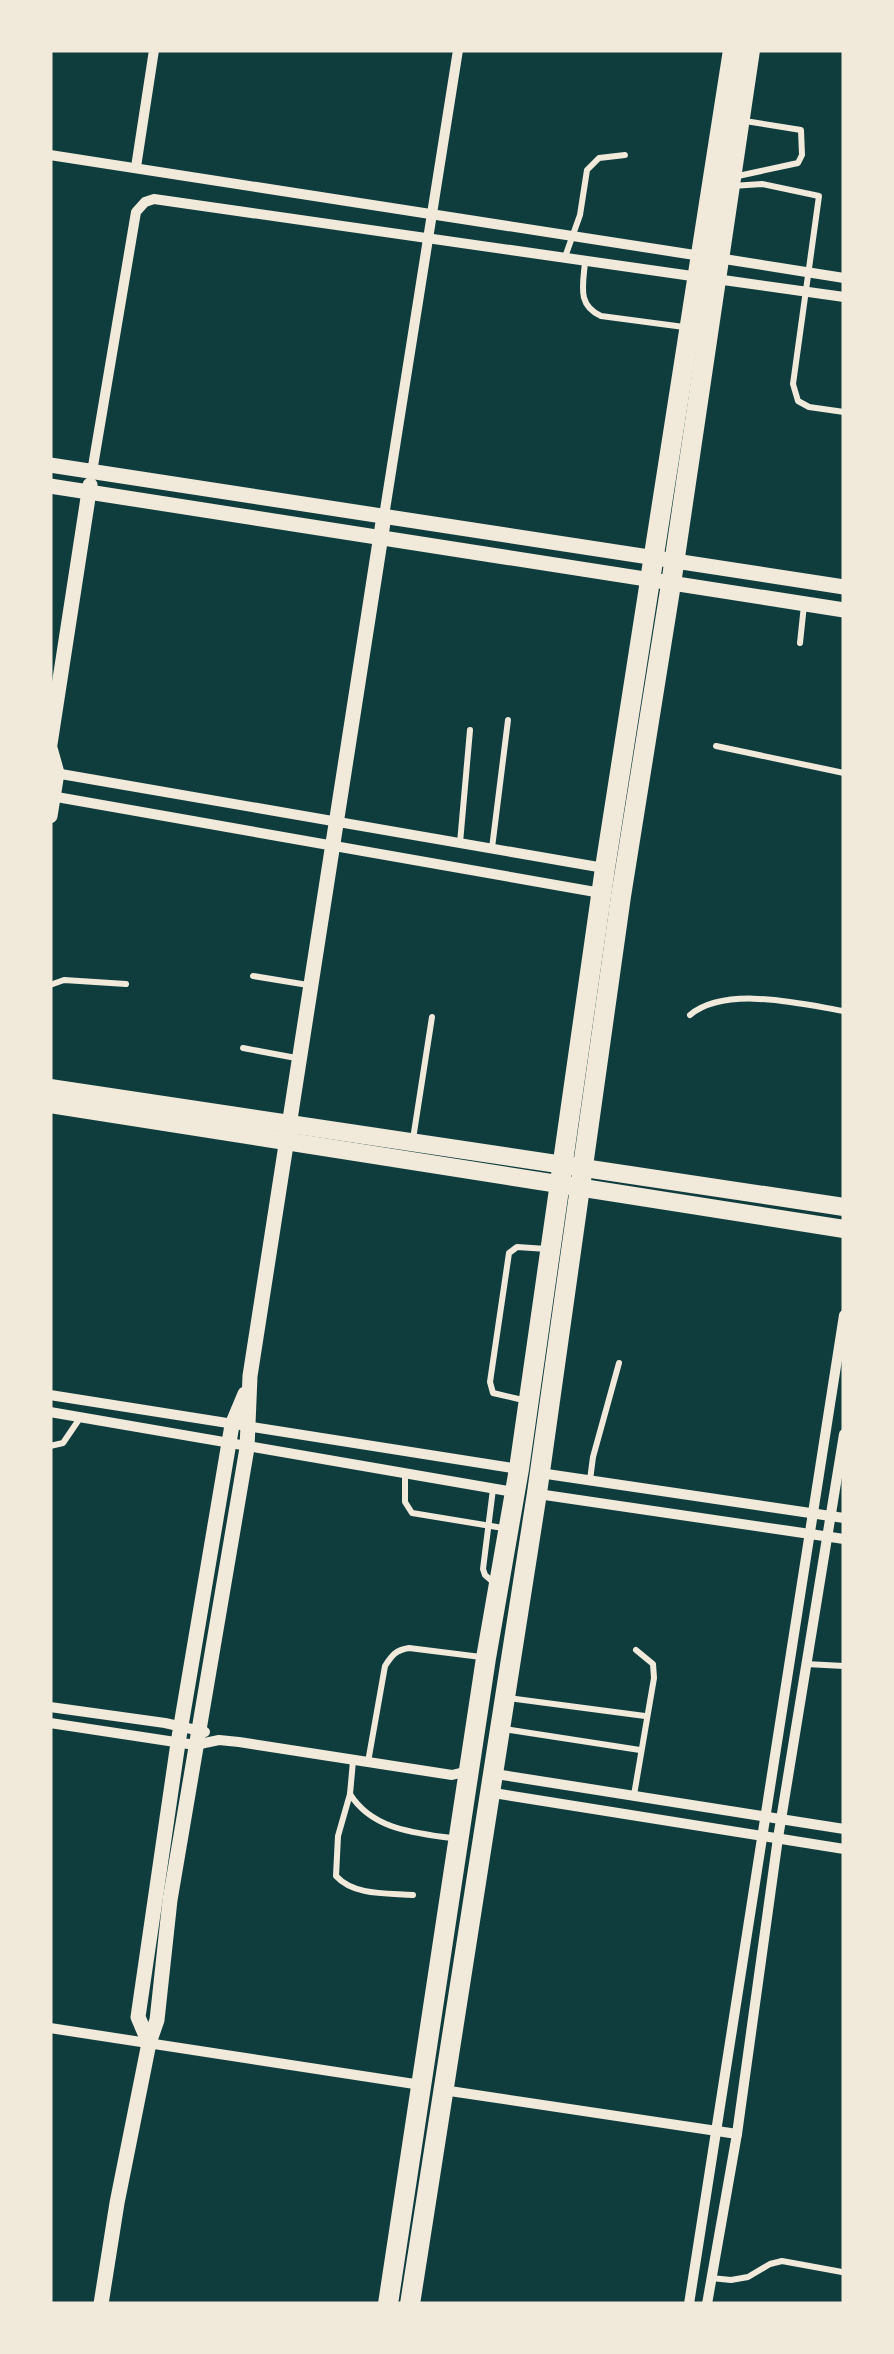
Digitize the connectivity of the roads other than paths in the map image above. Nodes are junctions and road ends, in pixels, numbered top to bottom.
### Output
1 (154, 50) edge
2 (458, 50) edge
3 (733, 50) edge
4 (750, 50) edge
5 (739, 120) junction
6 (50, 155) edge
7 (625, 155) dead end
8 (136, 167) junction
9 (731, 181) junction
10 (433, 214) junction
11 (572, 237) junction
12 (429, 238) junction
13 (565, 259) junction
14 (586, 261) junction
15 (708, 267) junction
16 (809, 272) junction
17 (844, 278) edge
18 (804, 291) junction
19 (844, 296) edge
20 (690, 328) junction
21 (844, 412) edge
22 (50, 465) edge
23 (92, 472) junction
24 (50, 486) edge
25 (89, 492) junction
26 (384, 516) junction
27 (380, 540) junction
28 (664, 559) junction
29 (661, 583) junction
30 (844, 587) edge
31 (804, 604) junction
32 (844, 610) edge
33 (800, 643) dead end
34 (508, 720) dead end
35 (470, 730) dead end
36 (50, 746) edge
37 (716, 746) dead end
38 (54, 773) edge
39 (844, 773) edge
40 (52, 796) edge
41 (50, 816) edge
42 (337, 821) junction
43 (460, 844) junction
44 (334, 846) junction
45 (491, 849) junction
46 (605, 868) junction
47 (602, 893) junction
48 (253, 976) dead end
49 (126, 984) dead end
50 (50, 985) edge
51 (309, 986) junction
52 (844, 1010) edge
53 (690, 1015) dead end
54 (432, 1017) dead end
55 (243, 1048) dead end
56 (298, 1058) junction
57 (50, 1088) edge
58 (50, 1104) edge
59 (286, 1134) junction
60 (411, 1153) junction
61 (572, 1175) junction
62 (844, 1207) edge
63 (844, 1229) edge
64 (551, 1249) junction
65 (844, 1315) edge
66 (619, 1363) dead end
67 (50, 1395) edge
68 (528, 1401) junction
69 (50, 1412) edge
70 (82, 1417) junction
71 (240, 1426) junction
72 (844, 1435) edge
73 (50, 1446) edge
74 (238, 1447) junction
75 (405, 1475) junction
76 (532, 1479) junction
77 (590, 1480) junction
78 (503, 1491) junction
79 (814, 1514) junction
80 (830, 1516) junction
81 (844, 1518) edge
82 (497, 1527) junction
83 (810, 1534) junction
84 (826, 1536) junction
85 (844, 1538) edge
86 (636, 1650) dead end
87 (486, 1658) junction
88 (806, 1664) junction
89 (844, 1666) edge
90 (503, 1697) junction
91 (50, 1707) edge
92 (646, 1716) junction
93 (50, 1724) edge
94 (190, 1727) junction
95 (498, 1728) junction
96 (219, 1740) junction
97 (186, 1744) junction
98 (640, 1750) junction
99 (353, 1761) junction
100 (368, 1764) junction
101 (462, 1778) junction
102 (490, 1783) junction
103 (350, 1794) junction
104 (634, 1795) junction
105 (766, 1818) junction
106 (782, 1820) junction
107 (844, 1828) edge
108 (762, 1836) junction
109 (778, 1838) junction
110 (459, 1839) junction
111 (844, 1849) edge
112 (413, 1895) dead end
113 (50, 2028) edge
114 (149, 2043) junction
115 (421, 2085) junction
116 (442, 2090) junction
117 (715, 2131) junction
118 (737, 2134) junction
119 (842, 2272) edge
120 (711, 2278) junction
121 (101, 2304) edge
122 (388, 2304) edge
123 (410, 2304) edge
124 (689, 2304) edge
125 (707, 2304) edge

1 - 8 street
2 - 10 street
3 - 15 main road
4 - 5 main road
5 - 9 main road
5 - 9 lane
6 - 8 street
7 - 11 lane
8 - 10 street
9 - 15 main road
9 - 16 lane
10 - 11 street
10 - 12 street
11 - 13 lane
11 - 15 street
12 - 13 street
12 - 23 street
12 - 26 street
13 - 14 street
14 - 15 street
14 - 20 lane
15 - 16 street
15 - 18 street
15 - 20 main road
15 - 28 main road
16 - 17 street
16 - 18 lane
18 - 19 street
18 - 21 lane
20 - 28 main road
22 - 23 street
23 - 25 street
23 - 26 street
24 - 25 street
25 - 27 street
25 - 36 street
26 - 27 street
26 - 28 street
27 - 29 street
27 - 42 street
28 - 29 main road
28 - 30 street
29 - 31 street
29 - 46 main road
29 - 61 main road
31 - 32 street
31 - 33 lane
34 - 45 lane
35 - 43 lane
36 - 38 street
37 - 39 lane
38 - 40 street
38 - 42 street
40 - 41 street
40 - 44 street
42 - 43 street
42 - 44 street
43 - 45 street
44 - 47 street
44 - 51 street
45 - 46 street
46 - 47 main road
47 - 61 main road
48 - 51 lane
49 - 50 lane
51 - 56 street
52 - 53 lane
54 - 60 lane
55 - 56 lane
56 - 59 street
57 - 59 main road
58 - 59 main road
59 - 60 main road
59 - 71 street
60 - 61 main road
61 - 62 main road
61 - 63 main road
61 - 64 main road
61 - 76 main road
64 - 68 main road
64 - 68 lane
65 - 79 street
66 - 77 lane
67 - 71 street
68 - 76 main road
69 - 70 street
70 - 73 lane
70 - 74 street
71 - 74 street
71 - 76 street
72 - 80 street
74 - 75 street
74 - 94 street
75 - 78 street
75 - 82 lane
76 - 77 street
76 - 78 main road
76 - 83 street
76 - 90 main road
77 - 79 street
78 - 82 main road
79 - 80 street
79 - 83 street
80 - 81 street
80 - 84 street
82 - 87 main road
83 - 84 street
83 - 105 street
84 - 85 street
84 - 88 street
86 - 92 lane
87 - 100 lane
87 - 101 main road
88 - 89 lane
88 - 106 street
90 - 92 lane
90 - 95 main road
91 - 94 street
92 - 98 lane
93 - 97 street
94 - 96 street
94 - 97 street
95 - 98 lane
95 - 102 main road
96 - 97 street
96 - 99 street
97 - 114 street
98 - 104 lane
99 - 100 street
99 - 103 lane
100 - 101 street
101 - 102 street
101 - 102 street
101 - 110 main road
102 - 104 street
102 - 108 street
102 - 116 main road
103 - 110 lane
103 - 112 lane
104 - 105 street
105 - 106 street
105 - 108 street
106 - 107 street
106 - 109 street
108 - 109 street
108 - 117 street
109 - 111 street
109 - 118 street
110 - 115 main road
113 - 114 street
114 - 115 street
114 - 121 street
115 - 122 main road
116 - 117 street
116 - 123 main road
117 - 118 street
117 - 124 street
118 - 120 street
119 - 120 lane
120 - 125 street

